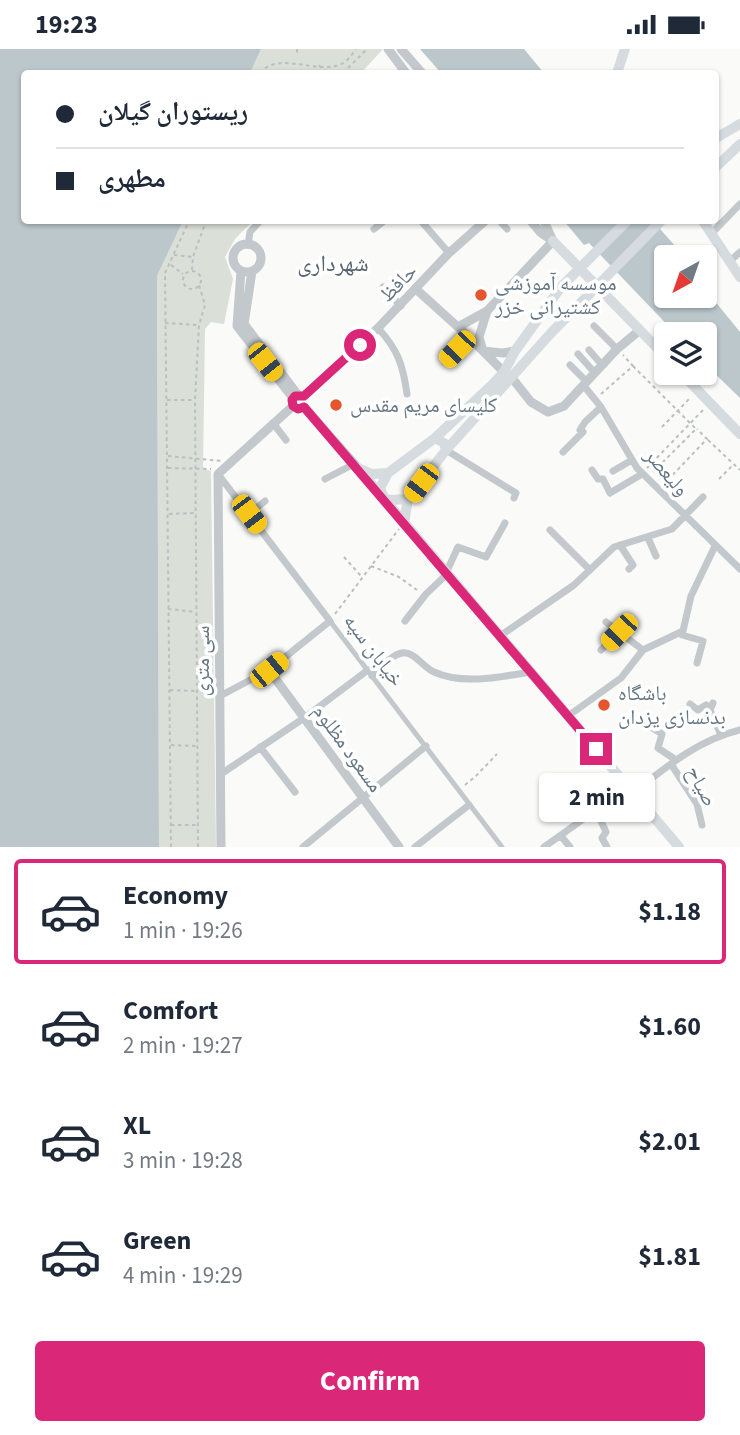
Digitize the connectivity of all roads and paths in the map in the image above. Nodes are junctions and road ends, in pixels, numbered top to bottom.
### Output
1 (297, 49) edge
2 (356, 49) edge
3 (367, 49) edge
4 (388, 49) edge
5 (401, 49) edge
6 (625, 49) edge
7 (297, 56) dead end
8 (275, 58) dead end
9 (309, 60) dead end
10 (321, 64) junction
11 (262, 70) edge
12 (318, 70) edge
13 (346, 70) edge
14 (404, 70) edge
15 (419, 70) edge
16 (618, 70) edge
17 (740, 124) edge
18 (719, 136) edge
19 (740, 144) edge
20 (719, 164) edge
21 (740, 204) edge
22 (188, 224) edge
23 (205, 224) edge
24 (257, 224) edge
25 (380, 224) edge
26 (424, 224) edge
27 (482, 224) edge
28 (502, 224) edge
29 (533, 224) edge
30 (545, 224) edge
31 (625, 224) edge
32 (658, 224) edge
33 (705, 224) edge
34 (374, 229) dead end
35 (507, 229) dead end
36 (712, 233) junction
37 (553, 241) junction
38 (248, 245) junction
39 (740, 251) edge
40 (449, 253) junction
41 (173, 255) junction
42 (192, 257) junction
43 (730, 261) junction
44 (169, 264) junction
45 (192, 271) junction
46 (241, 271) junction
47 (252, 271) junction
48 (184, 275) junction
49 (740, 277) edge
50 (199, 285) junction
51 (383, 287) dead end
52 (417, 290) junction
53 (401, 306) junction
54 (487, 311) junction
55 (164, 323) junction
56 (199, 325) junction
57 (594, 326) dead end
58 (458, 327) junction
59 (378, 328) junction
60 (640, 330) junction
61 (470, 337) junction
62 (654, 345) edge
63 (617, 349) junction
64 (589, 350) dead end
65 (483, 351) junction
66 (514, 351) junction
67 (578, 354) dead end
68 (445, 362) dead end
69 (570, 365) dead end
70 (602, 365) junction
71 (633, 366) junction
72 (595, 373) junction
73 (509, 376) junction
74 (585, 384) junction
75 (692, 385) edge
76 (697, 390) junction
77 (407, 394) dead end
78 (297, 399) junction
79 (595, 399) junction
80 (195, 400) junction
81 (166, 401) junction
82 (710, 403) junction
83 (601, 407) junction
84 (677, 411) junction
85 (273, 423) junction
86 (690, 423) junction
87 (662, 426) dead end
88 (696, 429) junction
89 (740, 433) edge
90 (435, 438) junction
91 (707, 439) junction
92 (286, 440) dead end
93 (446, 450) junction
94 (563, 452) dead end
95 (167, 456) junction
96 (195, 459) junction
97 (632, 460) junction
98 (232, 461) junction
99 (734, 464) junction
100 (356, 466) junction
101 (167, 467) junction
102 (196, 469) junction
103 (592, 470) dead end
104 (740, 470) edge
105 (613, 471) dead end
106 (221, 472) junction
107 (388, 473) junction
108 (644, 477) junction
109 (325, 479) dead end
110 (719, 479) dead end
111 (658, 491) junction
112 (703, 497) dead end
113 (384, 498) junction
114 (514, 498) dead end
115 (408, 499) junction
116 (265, 501) dead end
117 (196, 513) junction
118 (168, 514) junction
119 (249, 514) junction
120 (684, 517) junction
121 (404, 523) junction
122 (505, 523) dead end
123 (550, 530) dead end
124 (648, 538) junction
125 (620, 545) junction
126 (715, 546) junction
127 (656, 556) dead end
128 (344, 557) dead end
129 (370, 566) junction
130 (629, 569) dead end
131 (740, 569) edge
132 (590, 570) junction
133 (447, 573) junction
134 (362, 577) junction
135 (417, 590) dead end
136 (168, 609) junction
137 (197, 612) junction
138 (330, 621) junction
139 (405, 621) dead end
140 (606, 622) dead end
141 (683, 631) junction
142 (619, 632) junction
143 (500, 636) junction
144 (601, 650) dead end
145 (643, 650) junction
146 (697, 663) dead end
147 (269, 670) junction
148 (530, 671) junction
149 (370, 673) junction
150 (169, 689) junction
151 (197, 691) junction
152 (220, 696) junction
153 (690, 704) dead end
154 (568, 716) junction
155 (304, 717) junction
156 (645, 723) dead end
157 (740, 730) edge
158 (721, 735) junction
159 (740, 738) edge
160 (170, 745) junction
161 (198, 746) junction
162 (426, 746) junction
163 (260, 747) junction
164 (497, 754) dead end
165 (673, 762) junction
166 (221, 774) junction
167 (624, 782) junction
168 (458, 790) junction
169 (295, 792) dead end
170 (633, 793) junction
171 (364, 799) junction
172 (469, 805) junction
173 (596, 810) junction
174 (170, 825) junction
175 (198, 825) junction
176 (702, 825) dead end
177 (561, 836) junction
178 (171, 847) edge
179 (198, 847) edge
180 (221, 847) edge
181 (303, 847) edge
182 (399, 847) edge
183 (415, 847) edge
184 (502, 847) edge
185 (544, 847) edge
186 (570, 847) edge
187 (607, 847) edge
188 (679, 847) edge

1 - 7 path
2 - 10 path
3 - 13 path
4 - 14 street
5 - 15 street
6 - 16 main road
8 - 11 path
9 - 10 path
10 - 12 path
17 - 18 main road
19 - 20 main road
21 - 36 street
22 - 41 path
23 - 42 path
24 - 38 street
25 - 34 street
26 - 40 street
27 - 40 street, حافظ
28 - 35 street
29 - 37 street
30 - 37 street
31 - 66 main road
32 - 73 main road
33 - 36 main road
36 - 43 main road
37 - 54 street
37 - 60 main road
38 - 46 street
38 - 47 street
39 - 43 street
40 - 52 street, حافظ
41 - 42 path
41 - 44 path
42 - 45 path
43 - 49 main road
44 - 48 path
44 - 55 path
45 - 48 path
45 - 50 path
46 - 47 street
46 - 78 street
47 - 78 street
48 - 50 path
50 - 56 path
51 - 53 street
52 - 53 street, حافظ
52 - 58 street
53 - 59 street, حافظ
54 - 58 street
54 - 65 street
55 - 56 path
55 - 81 path
56 - 80 path
57 - 63 street
58 - 61 street
59 - 77 street
59 - 78 street, حافظ
60 - 62 main road
60 - 63 street
61 - 65 street
61 - 68 street
63 - 70 street
63 - 71 path
64 - 70 street
65 - 66 street
65 - 73 street
66 - 73 main road
67 - 72 street
69 - 74 street, ولیعصر
70 - 72 street
71 - 79 path
71 - 84 path
72 - 74 street
73 - 74 street
73 - 90 main road
73 - 93 main road
74 - 79 street, ولیعصر
75 - 76 main road
76 - 82 main road
76 - 84 path
78 - 85 street, حافظ
78 - 100 street
79 - 83 street, ولیعصر
80 - 81 path
80 - 96 path
81 - 95 path
82 - 86 path
82 - 89 main road
83 - 94 street
83 - 97 street, ولیعصر
84 - 86 path
84 - 87 path
85 - 92 street
85 - 98 street, حافظ
86 - 88 path
86 - 108 path
88 - 91 path
88 - 108 path
90 - 93 main road
90 - 107 main road
91 - 99 path
91 - 111 path
93 - 114 street
93 - 115 main road
95 - 96 path
95 - 101 path
96 - 98 path
96 - 102 path
97 - 105 street
97 - 108 street, ولیعصر
98 - 106 street, حافظ
99 - 104 path
99 - 110 path
100 - 107 main road
100 - 109 street
100 - 113 main road
101 - 102 path
101 - 118 path
102 - 106 path
102 - 117 path
103 - 108 street
106 - 119 street, خیابان سپه
106 - 152 street, سی متری
107 - 113 main road
108 - 111 street, ولیعصر
111 - 120 street, ولیعصر
112 - 120 street
113 - 115 main road
113 - 121 main road
115 - 121 main road
116 - 119 street
117 - 118 path
117 - 137 path
118 - 136 path
119 - 138 street, خیابان سپه
120 - 124 street
120 - 126 street, ولیعصر
121 - 129 path
121 - 133 main road
122 - 133 street
123 - 132 street
124 - 125 street
124 - 127 street
125 - 130 street
125 - 132 street
126 - 131 street, ولیعصر
126 - 141 street
128 - 134 path
129 - 134 path
129 - 135 path
132 - 143 street
133 - 139 street
133 - 143 main road
134 - 138 path
136 - 137 path
136 - 150 path
137 - 151 path
138 - 147 street
138 - 149 street, خیابان سپه
140 - 142 street
141 - 145 street
141 - 146 street
142 - 144 street
142 - 145 street
143 - 148 main road
145 - 154 street
147 - 152 street
147 - 155 street, مسعود مظلوم
148 - 149 street
148 - 154 main road
149 - 155 street
149 - 162 street, خیابان سپه
150 - 151 path
150 - 160 path
151 - 161 path
152 - 166 street, سی متری
153 - 158 street
154 - 167 main road
155 - 163 street
155 - 171 street, مسعود مظلوم
156 - 165 street, صیاح
157 - 158 street
157 - 159 street
158 - 165 street
160 - 161 path
160 - 174 path
161 - 175 path
162 - 168 street, خیابان سپه
162 - 171 street
163 - 166 street
163 - 169 street
164 - 168 path
165 - 170 street
165 - 176 street, صیاح
166 - 180 street, سی متری
167 - 170 main road
167 - 173 street
168 - 172 street, خیابان سپه
170 - 188 main road
171 - 181 street
171 - 182 street, مسعود مظلوم
172 - 183 street
172 - 184 street, خیابان سپه
173 - 177 street
173 - 187 street
174 - 175 path
174 - 178 path
175 - 179 path
177 - 185 street
177 - 186 street

